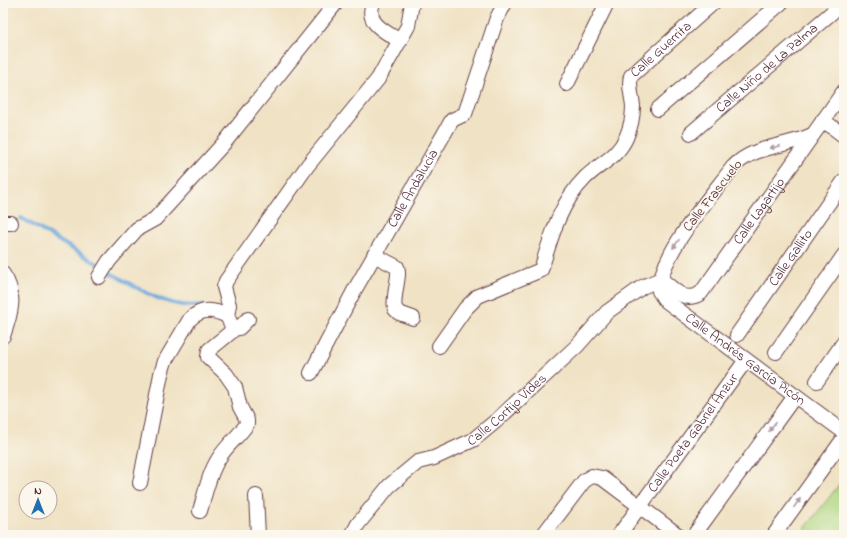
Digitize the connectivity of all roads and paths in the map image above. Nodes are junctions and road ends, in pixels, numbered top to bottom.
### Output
1 (336, 3) edge
2 (373, 3) edge
3 (412, 3) edge
4 (505, 3) edge
5 (607, 3) edge
6 (713, 3) edge
7 (781, 3) edge
8 (843, 3) edge
9 (400, 41) junction
10 (568, 84) dead end
11 (844, 91) edge
12 (658, 109) dead end
13 (823, 120) junction
14 (692, 133) dead end
15 (812, 135) junction
16 (844, 136) edge
17 (844, 182) edge
18 (844, 255) edge
19 (374, 256) junction
20 (3, 274) edge
21 (99, 278) dead end
22 (661, 279) junction
23 (413, 318) dead end
24 (248, 319) dead end
25 (230, 323) junction
26 (737, 335) dead end
27 (3, 336) edge
28 (844, 342) edge
29 (439, 346) dead end
30 (776, 352) dead end
31 (746, 360) junction
32 (311, 373) dead end
33 (817, 381) dead end
34 (795, 396) junction
35 (844, 432) edge
36 (844, 438) edge
37 (140, 483) dead end
38 (256, 496) dead end
39 (640, 506) junction
40 (200, 511) dead end
41 (258, 535) edge
42 (352, 535) edge
43 (543, 535) edge
44 (619, 535) edge
45 (678, 535) edge
46 (694, 535) edge
47 (774, 535) edge

1 - 21 street
2 - 9 street
3 - 9 street
4 - 19 street, Calle Andalucía
5 - 10 street
6 - 29 street, Calle Guerrita
7 - 12 street
8 - 14 street, Calle Niño de La Palma
9 - 25 street
11 - 13 street, Calle Lagartijo
13 - 15 street, Calle Lagartijo
13 - 16 street
15 -> 22 street, Calle Frascuelo
15 - 22 street, Calle Lagartijo
17 - 26 street, Calle Gallito
18 - 30 street
19 - 23 street
19 - 32 street, Calle Andalucía
20 - 27 street
22 - 31 street, Calle Andrés García Picón
22 - 42 street, Calle Cortijo Vides
24 - 25 street
25 - 37 street
25 - 40 street
28 - 33 street
31 - 34 street, Calle Andrés García Picón
31 - 39 street, Calle Poeta Gabriel Anzur
34 - 35 street, Calle Andrés García Picón
34 -> 46 street
47 -> 36 street
38 - 41 street
39 - 43 street
39 - 44 street, Calle Poeta Gabriel Anzur
39 - 45 street

